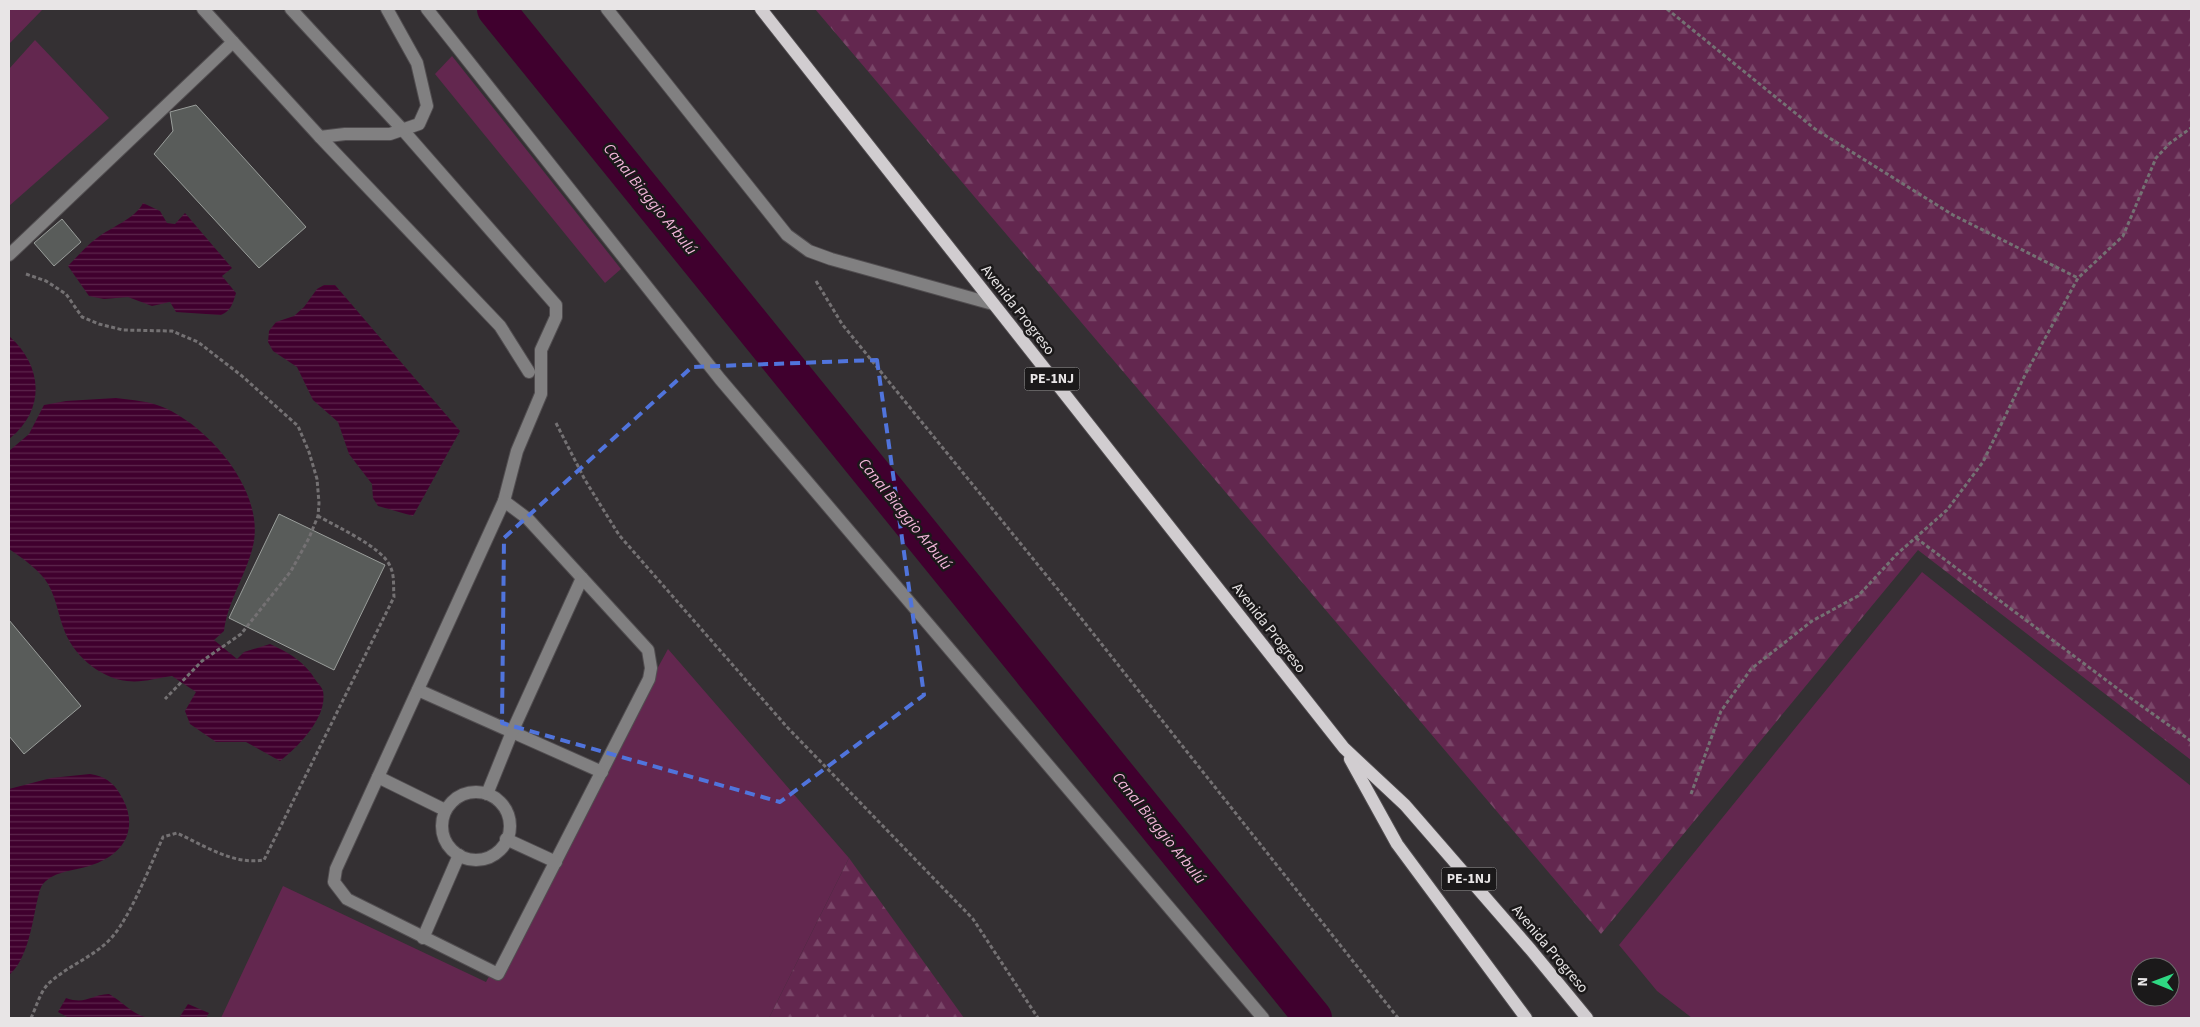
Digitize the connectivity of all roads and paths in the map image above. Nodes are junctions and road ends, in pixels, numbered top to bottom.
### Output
1 (203, 9) edge
2 (291, 9) edge
3 (387, 9) edge
4 (427, 9) edge
5 (606, 9) edge
6 (761, 9) edge
7 (1667, 9) edge
8 (233, 42) junction
9 (2191, 128) edge
10 (402, 129) junction
11 (320, 138) junction
12 (9, 254) edge
13 (19, 272) dead end
14 (812, 275) dead end
15 (2078, 278) junction
16 (993, 304) junction
17 (529, 372) dead end
18 (541, 394) junction
19 (504, 501) junction
20 (318, 516) junction
21 (1916, 538) junction
22 (582, 578) junction
23 (418, 690) junction
24 (165, 699) dead end
25 (512, 732) junction
26 (2191, 741) edge
27 (1344, 748) junction
28 (602, 772) junction
29 (378, 777) junction
30 (487, 794) junction
31 (1691, 794) dead end
32 (445, 810) junction
33 (506, 839) junction
34 (459, 855) junction
35 (556, 862) junction
36 (423, 938) junction
37 (31, 1018) edge
38 (1038, 1018) edge
39 (1263, 1018) edge
40 (1398, 1018) edge
41 (1526, 1018) edge
42 (1587, 1018) edge

1 - 8 street
2 - 10 street
3 - 10 street
4 - 39 street
5 - 16 street
6 - 16 main road, Avenida Progreso / PE-1NJ
7 - 15 path
8 - 11 street
8 - 12 street
9 - 15 path
10 - 11 street
10 - 18 street
11 - 17 street
13 - 20 path
14 - 40 path
15 - 21 path
16 - 27 main road, Avenida Progreso / PE-1NJ
18 - 19 street
18 - 38 path
19 - 22 street
19 - 23 street
20 - 24 path
20 - 37 path
21 - 26 path
21 - 31 path
22 - 25 street
22 - 28 street
23 - 25 street
23 - 29 street
25 - 28 street
25 - 30 street
27 - 41 main road, Avenida Progreso / PE-1NJ
27 - 42 main road, Avenida Progreso / PE-1NJ
28 - 35 street
29 - 32 street
29 - 36 street
30 - 32 street
30 - 33 street
32 - 34 street
33 - 34 street
33 - 35 street
34 - 36 street
35 - 36 street

